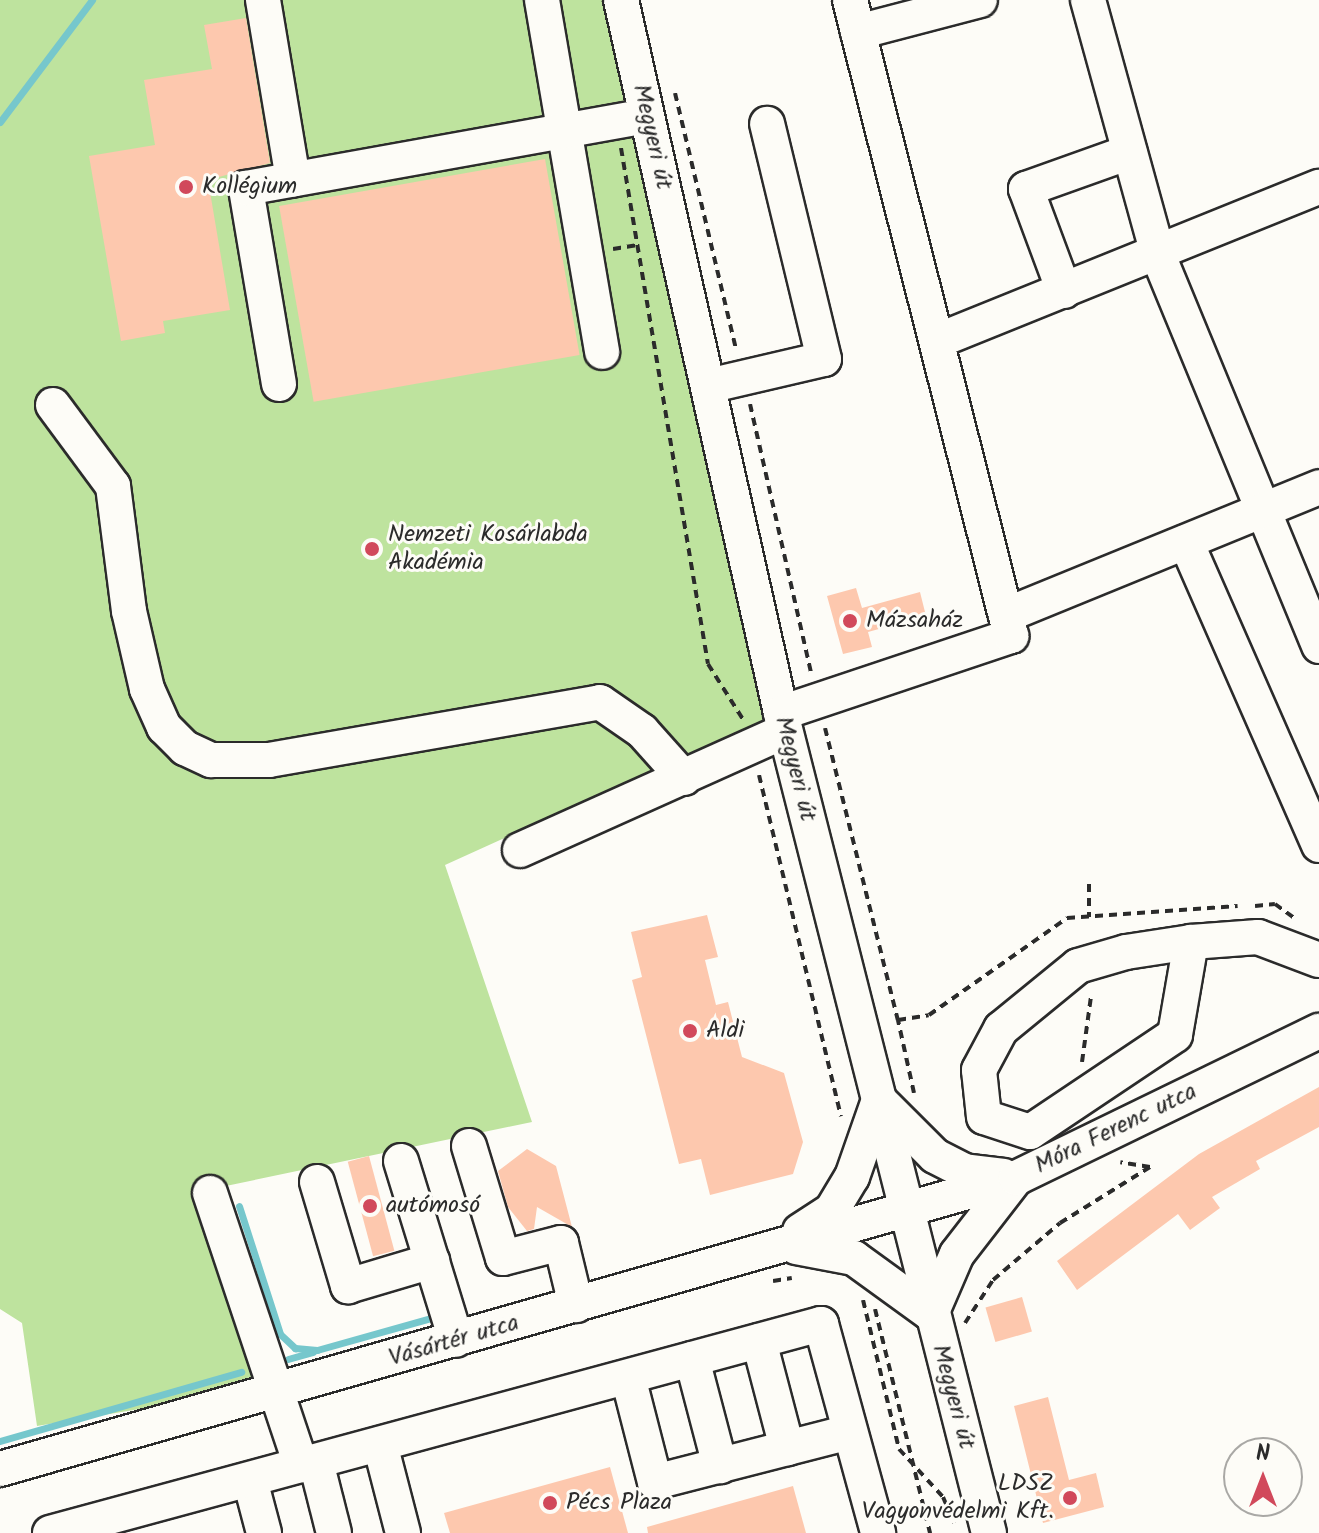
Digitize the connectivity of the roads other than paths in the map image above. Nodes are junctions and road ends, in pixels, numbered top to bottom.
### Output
1 (263, 0) edge
2 (542, 0) edge
3 (621, 0) edge
4 (980, 0) edge
5 (1088, 0) edge
6 (854, 16) edge
7 (632, 118) junction
8 (767, 124) dead end
9 (564, 130) junction
10 (1130, 152) junction
11 (293, 180) junction
12 (1319, 187) edge
13 (1158, 255) junction
14 (1064, 291) junction
15 (937, 341) junction
16 (602, 352) dead end
17 (279, 384) dead end
18 (708, 386) junction
19 (53, 405) dead end
20 (1319, 487) edge
21 (1263, 510) junction
22 (1186, 542) junction
23 (1006, 615) junction
24 (1319, 646) edge
25 (783, 722) junction
26 (684, 778) junction
27 (1319, 845) edge
28 (520, 850) dead end
29 (1191, 942) junction
30 (1319, 960) edge
31 (1319, 1031) edge
32 (879, 1100) junction
33 (469, 1146) dead end
34 (401, 1161) dead end
35 (1016, 1178) junction
36 (317, 1182) dead end
37 (210, 1193) dead end
38 (907, 1210) junction
39 (776, 1246) junction
40 (432, 1261) junction
41 (576, 1305) junction
42 (945, 1316) junction
43 (456, 1340) junction
44 (759, 1341) junction
45 (692, 1359) junction
46 (628, 1377) junction
47 (278, 1392) junction
48 (850, 1432) junction
49 (380, 1444) junction
50 (787, 1448) junction
51 (308, 1463) junction
52 (720, 1466) junction
53 (0, 1469) edge
54 (250, 1480) junction
55 (50, 1533) edge
56 (264, 1533) edge
57 (334, 1533) edge
58 (403, 1533) edge
59 (878, 1533) edge
60 (989, 1533) edge

1 - 11 street
2 - 9 street
3 - 7 street, Megyeri út
4 - 6 street
5 - 10 street
6 - 15 street
7 - 9 street
7 - 18 street, Megyeri út
8 - 18 street
9 - 11 street
9 - 16 street
10 - 13 street
10 - 14 street
11 - 17 street
12 - 13 street
13 - 14 street
13 - 21 street
14 - 15 street
15 - 23 street
18 - 25 street, Megyeri út
19 - 26 street
20 - 21 street
21 - 22 street
21 - 24 street
22 - 23 street
22 - 27 street
23 - 25 street
25 - 26 street
25 - 32 street, Megyeri út
26 - 28 street
29 - 29 street
29 - 30 street
31 - 35 street, Móra Ferenc utca
32 - 35 street
32 - 38 street, Megyeri út
32 - 39 street
33 - 41 street
34 - 40 street
35 - 38 street, Móra Ferenc utca
35 - 42 street
36 - 40 street
37 - 47 street
38 - 39 street, Vásártér utca
38 - 42 street, Megyeri út
39 - 41 street, Vásártér utca
39 - 42 street
40 - 43 street
41 - 43 street, Vásártér utca
42 - 60 street, Megyeri út
43 - 47 street, Vásártér utca
44 - 45 street
44 - 48 street
44 - 50 street
45 - 46 street
45 - 52 street
46 - 49 street
46 - 52 street
47 - 51 street
47 - 53 street, Vásártér utca
48 - 50 street
48 - 59 street
49 - 51 street
49 - 58 street
50 - 52 street
51 - 54 street
51 - 57 street
54 - 55 street
54 - 56 street

